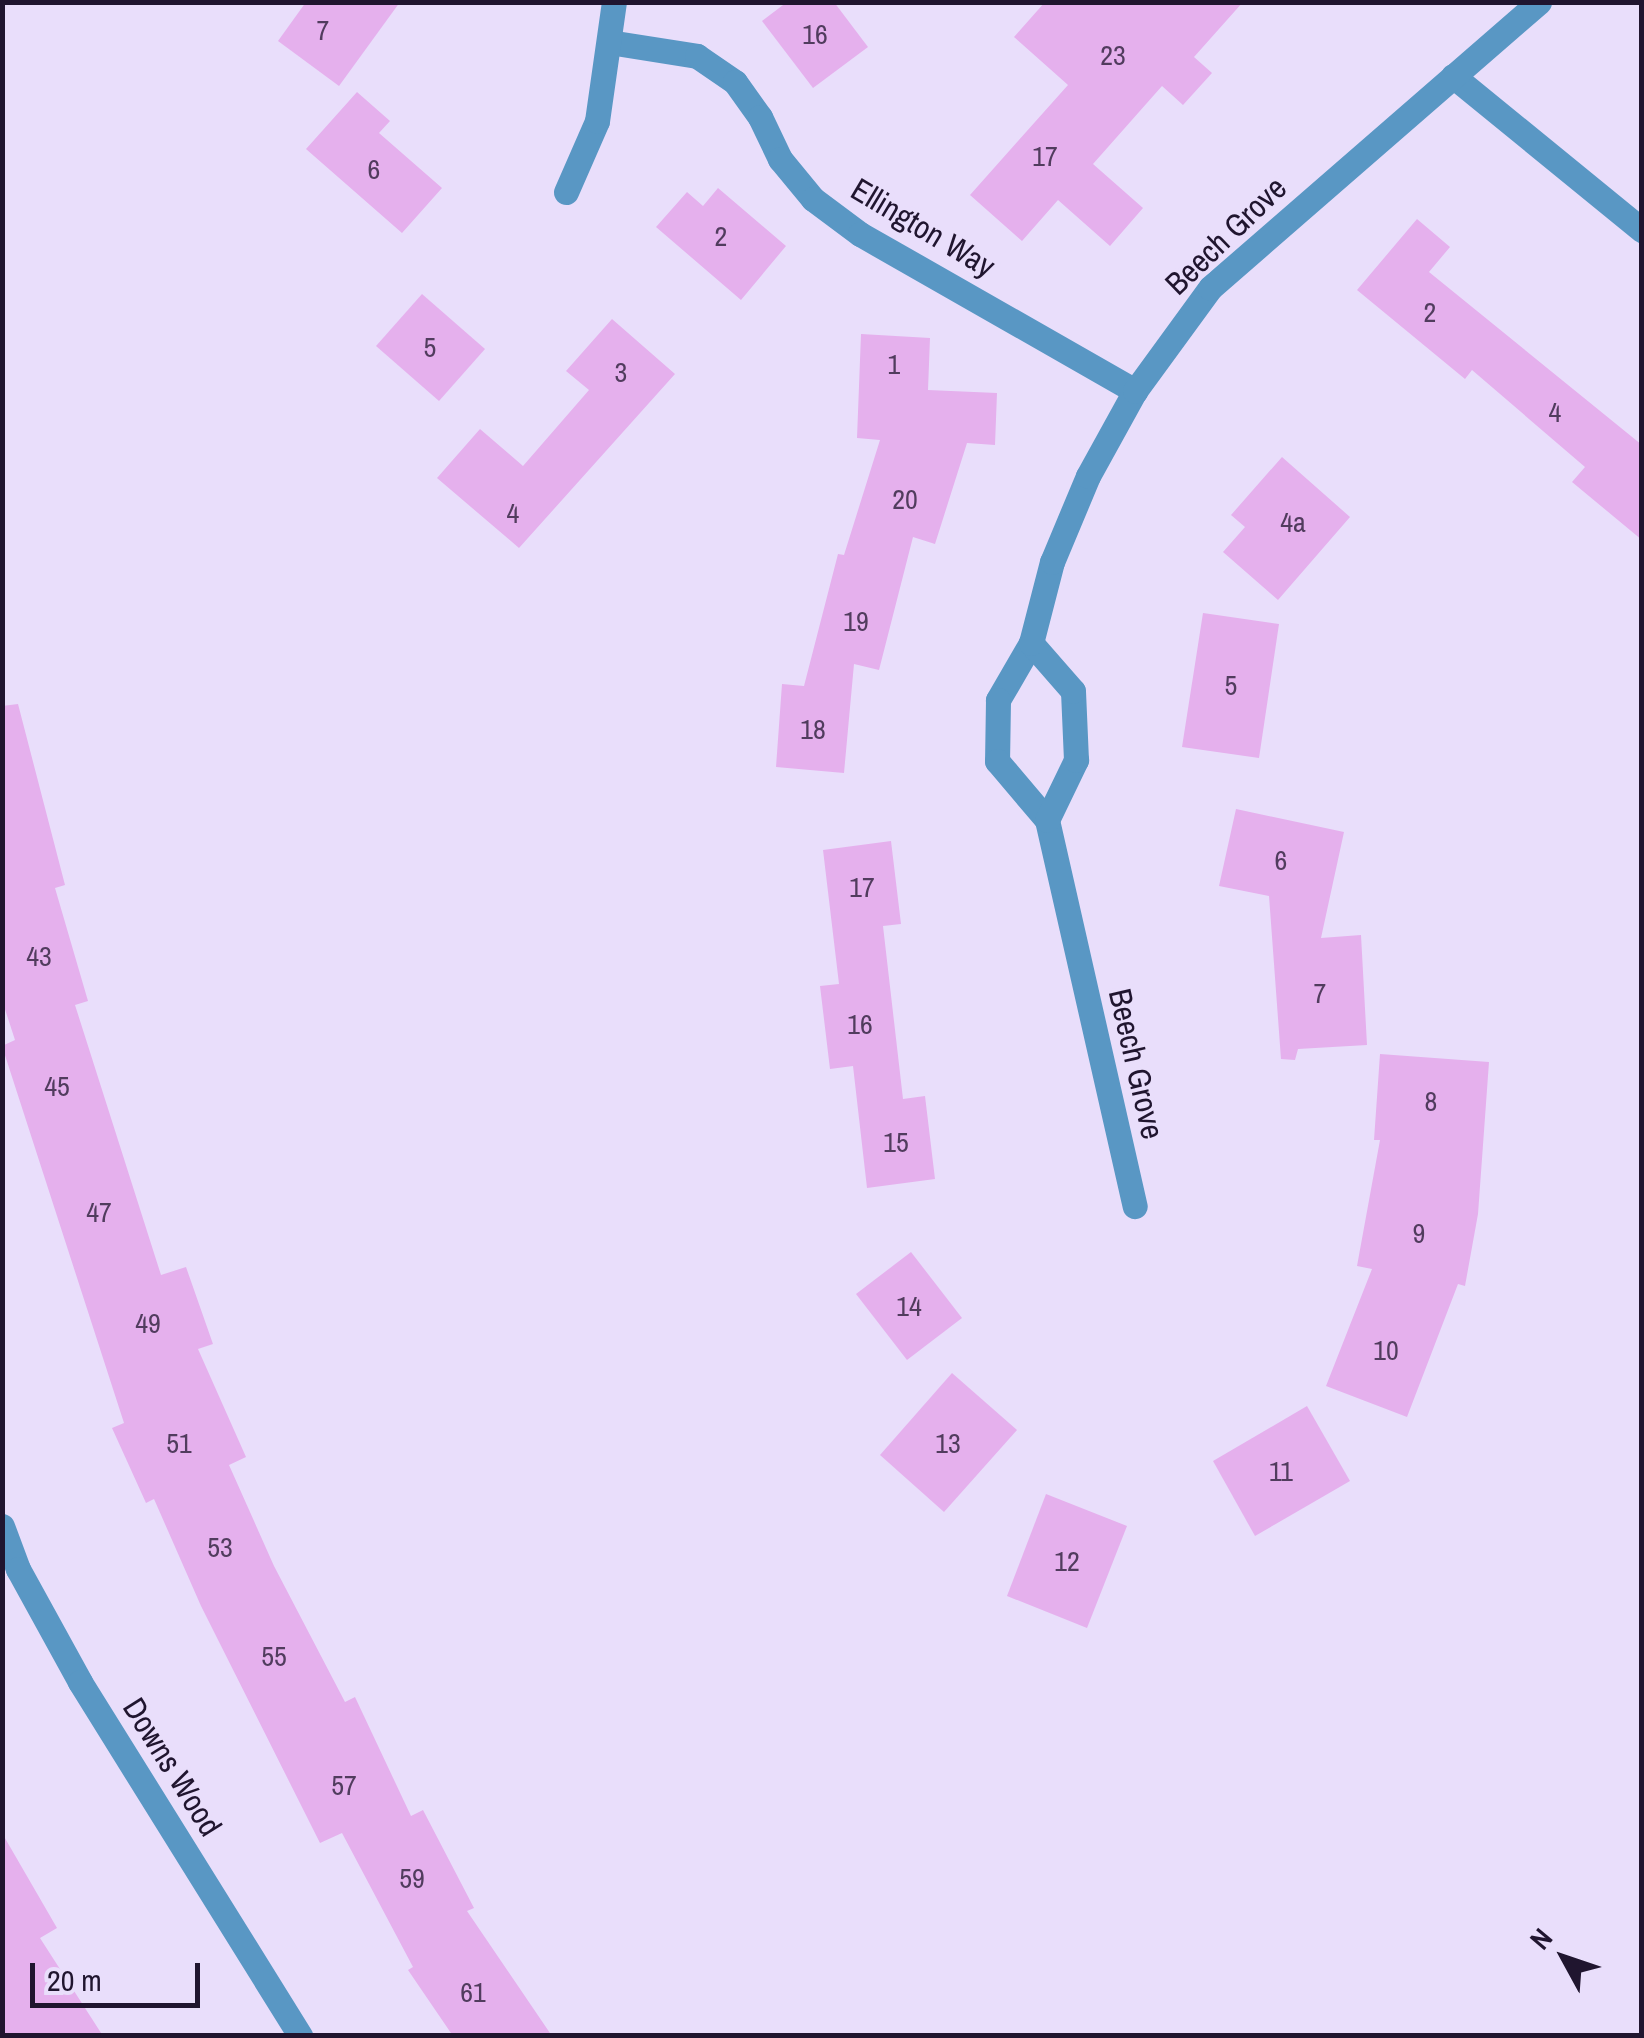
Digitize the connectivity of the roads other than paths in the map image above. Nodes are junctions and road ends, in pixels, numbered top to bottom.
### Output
1 (614, 2) edge
2 (1539, 2) edge
3 (609, 42) junction
4 (1453, 76) junction
5 (566, 192) dead end
6 (1642, 230) edge
7 (1135, 390) junction
8 (1032, 643) junction
9 (1048, 820) junction
10 (1135, 1206) dead end
11 (2, 1526) edge
12 (300, 2036) edge

1 - 3 street
2 - 4 street, Beech Grove
3 - 5 street
3 - 7 street, Ellington Way
4 - 6 street
4 - 7 street, Beech Grove
7 - 8 street, Beech Grove
8 - 9 street
8 - 9 street, Beech Grove
9 - 10 street, Beech Grove
11 - 12 street, Downs Wood

